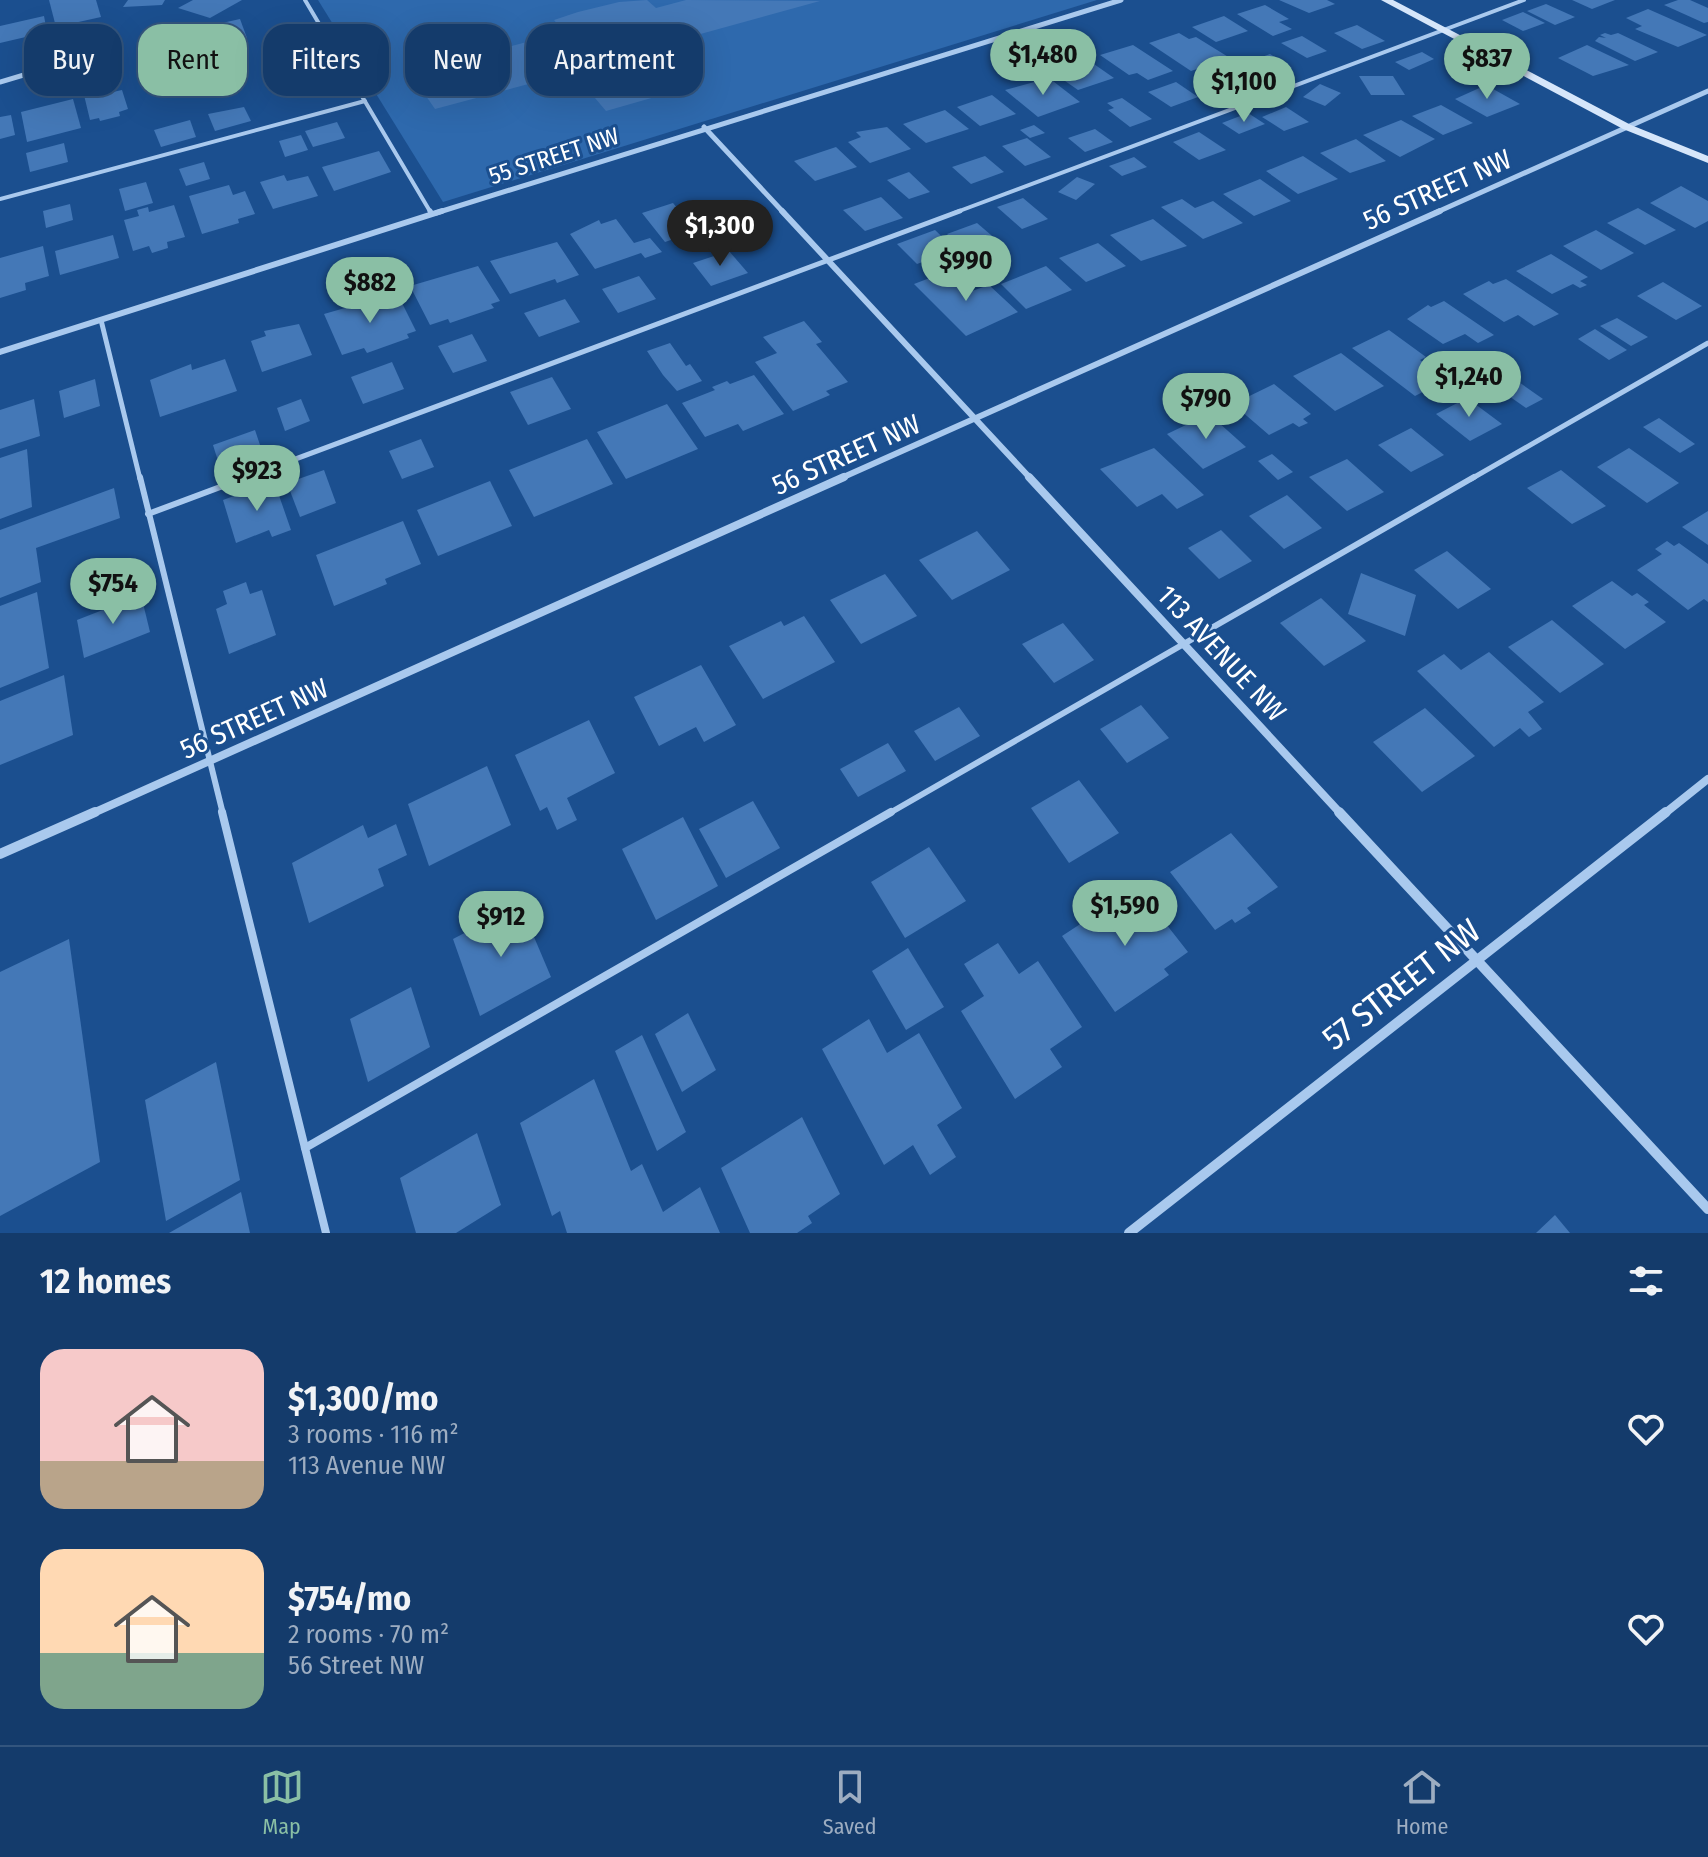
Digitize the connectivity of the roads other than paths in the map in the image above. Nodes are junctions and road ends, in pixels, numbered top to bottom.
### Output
1 (305, 0) edge
2 (1121, 0) edge
3 (1386, 0) edge
4 (1524, 0) edge
5 (1444, 30) junction
6 (24, 76) edge
7 (0, 82) edge
8 (1708, 91) edge
9 (365, 101) junction
10 (704, 127) junction
11 (1627, 127) junction
12 (1708, 160) edge
13 (0, 199) edge
14 (432, 214) junction
15 (826, 259) junction
16 (101, 320) junction
17 (1708, 343) edge
18 (0, 352) edge
19 (976, 420) junction
20 (148, 514) junction
21 (1185, 645) junction
22 (210, 762) junction
23 (1708, 779) edge
24 (0, 854) edge
25 (1477, 961) junction
26 (305, 1148) junction
27 (1708, 1209) edge
28 (326, 1233) edge
29 (1129, 1233) edge

1 - 9 lane
2 - 10 street, 55 STREET NW
3 - 5 main road
4 - 5 lane
5 - 11 main road
5 - 15 lane
6 - 7 street
8 - 11 street, 56 STREET NW
9 - 13 lane
9 - 14 lane
10 - 14 street, 55 STREET NW
10 - 15 street, 113 AVENUE NW
11 - 12 main road
11 - 19 street, 56 STREET NW
14 - 16 street, 55 STREET NW
15 - 19 street, 113 AVENUE NW
15 - 20 lane
16 - 18 street, 55 STREET NW
16 - 20 lane
17 - 21 lane
19 - 21 street, 113 AVENUE NW
19 - 22 street, 56 STREET NW
20 - 22 lane
21 - 25 street, 113 AVENUE NW
21 - 26 lane
22 - 24 street, 56 STREET NW
22 - 26 lane
23 - 25 street, 57 STREET NW
25 - 27 street, 113 AVENUE NW
25 - 29 street, 57 STREET NW
26 - 28 lane

